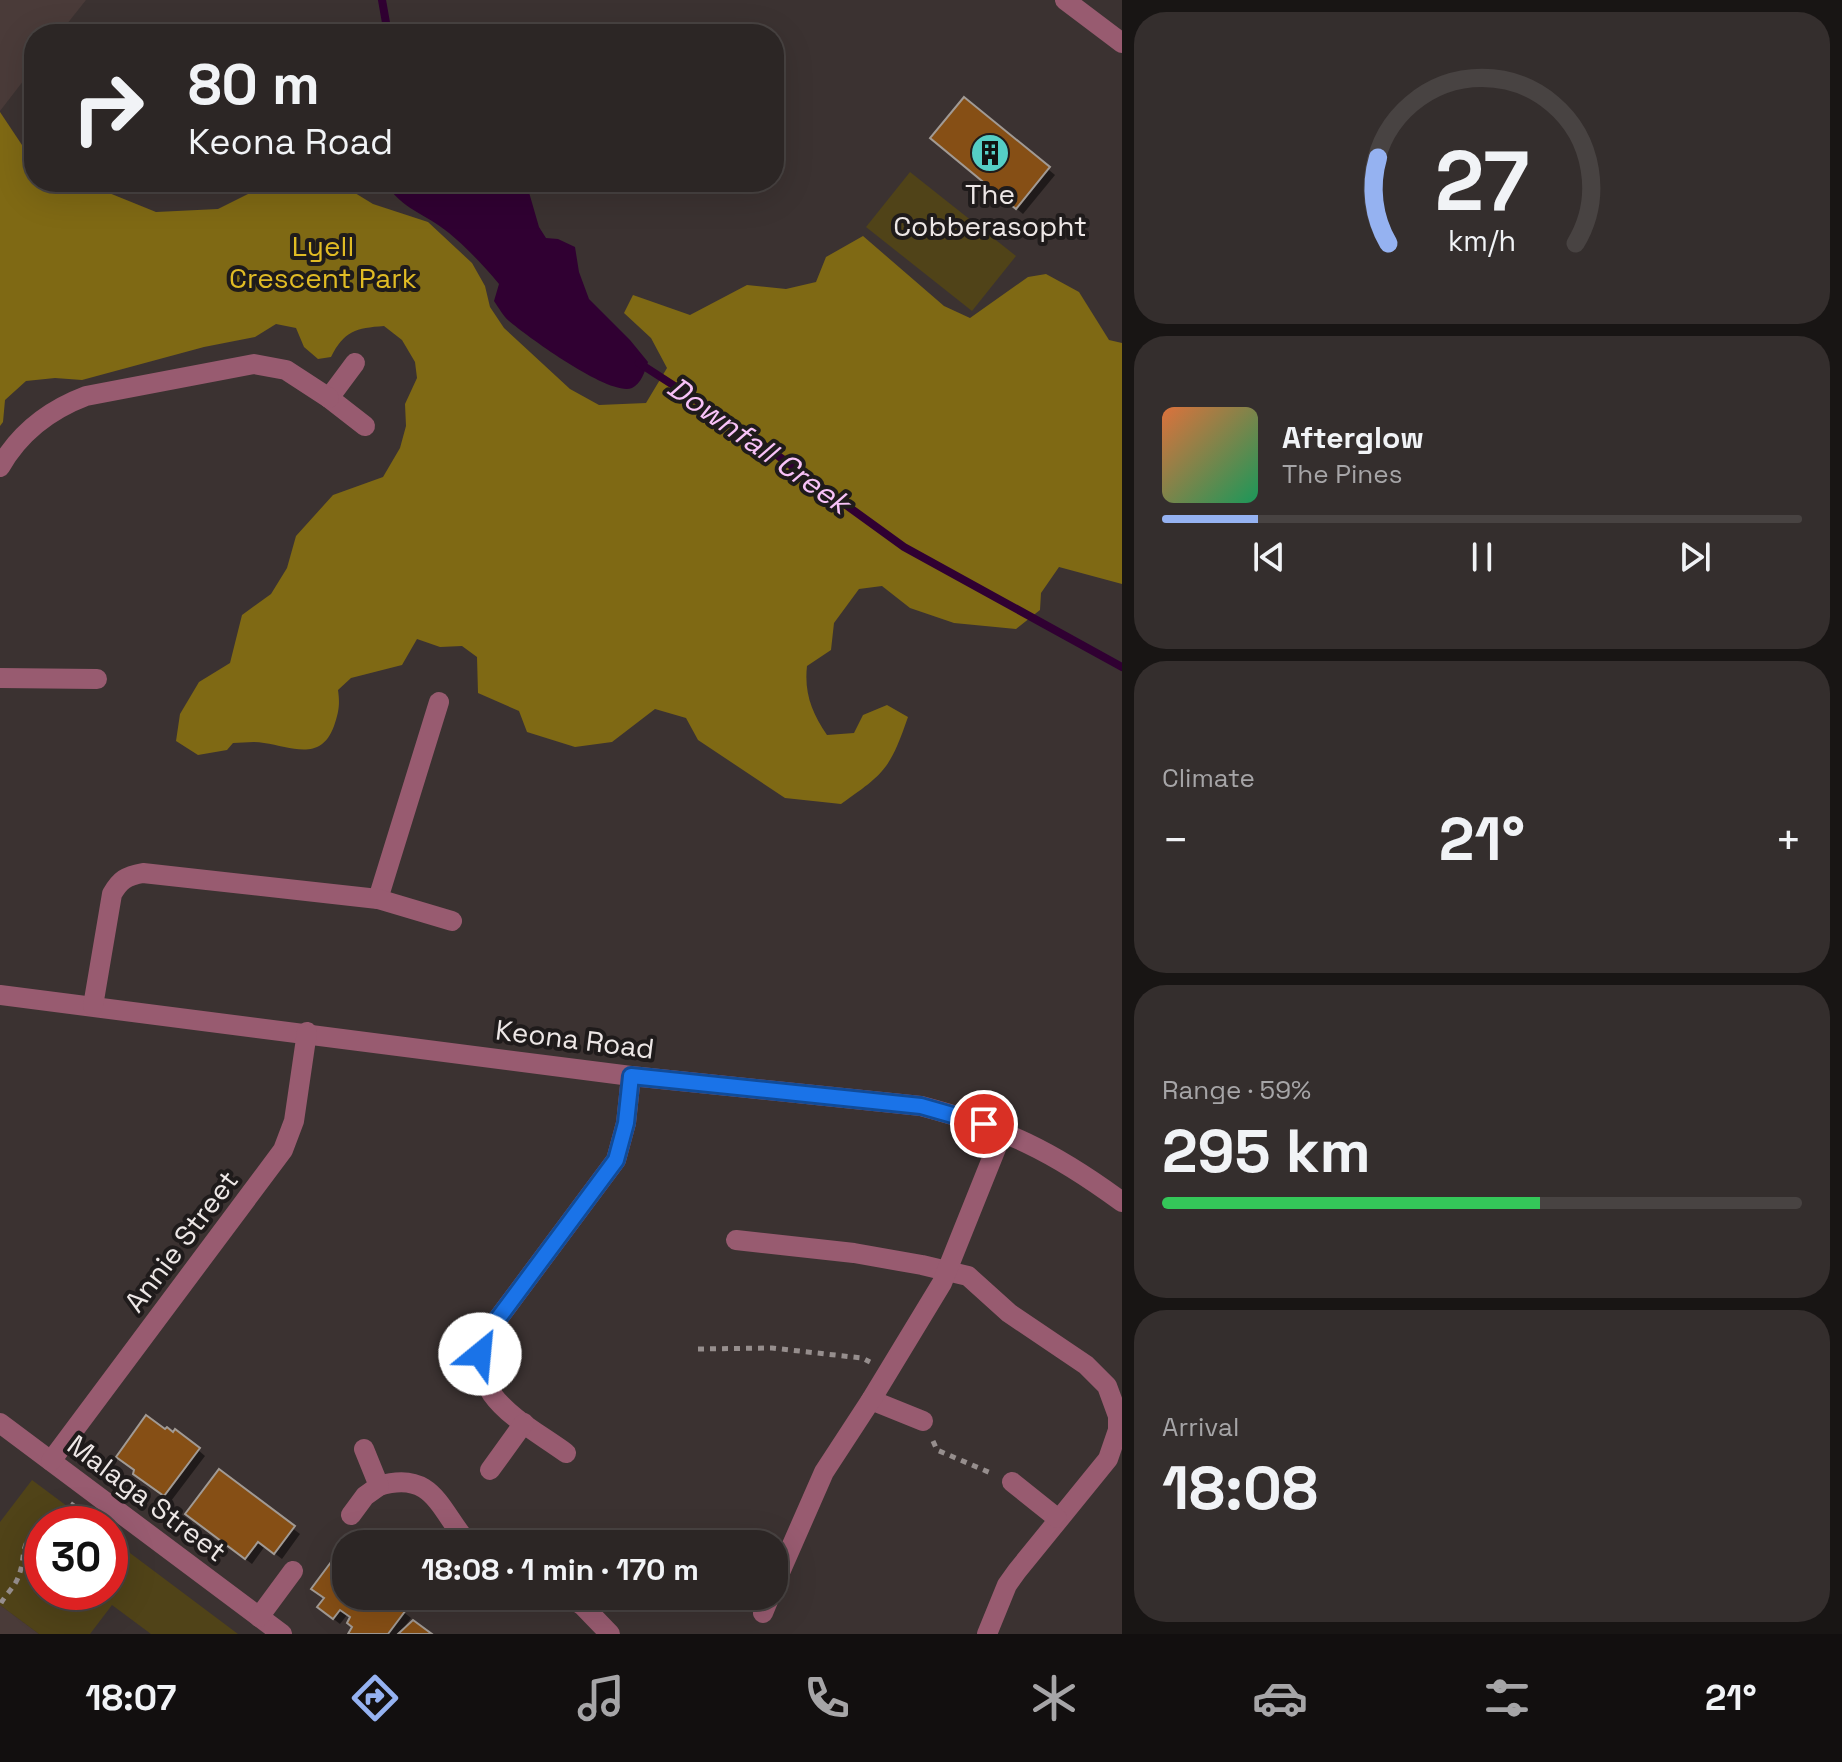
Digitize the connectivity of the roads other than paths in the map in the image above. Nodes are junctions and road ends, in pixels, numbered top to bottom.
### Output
1 (1065, 0) edge
2 (1122, 43) edge
3 (355, 363) dead end
4 (329, 398) junction
5 (365, 426) dead end
6 (0, 467) edge
7 (0, 678) edge
8 (97, 679) dead end
9 (439, 702) dead end
10 (378, 899) junction
11 (452, 921) dead end
12 (0, 995) edge
13 (93, 1006) junction
14 (307, 1032) junction
15 (631, 1076) junction
16 (1003, 1131) junction
17 (1122, 1202) edge
18 (736, 1240) dead end
19 (948, 1270) junction
20 (871, 1400) junction
21 (923, 1421) road end
22 (0, 1423) edge
23 (524, 1423) junction
24 (364, 1449) dead end
25 (566, 1453) dead end
26 (51, 1461) junction
27 (490, 1470) dead end
28 (1012, 1482) road end
29 (379, 1486) junction
30 (351, 1515) dead end
31 (1057, 1518) junction
32 (459, 1530) edge
33 (788, 1553) edge
34 (293, 1571) dead end
35 (587, 1610) edge
36 (259, 1617) junction
37 (282, 1634) edge
38 (610, 1634) edge
39 (987, 1634) edge

1 - 2 street
3 - 4 street
4 - 5 street
4 - 6 street
7 - 8 street
9 - 10 street
10 - 11 street
10 - 13 street
12 - 13 street, Keona Road
13 - 14 street, Keona Road
14 - 15 street, Keona Road
14 - 26 street, Annie Street
15 - 16 street, Keona Road
15 - 23 street
16 - 17 street, Keona Road
16 - 19 street
18 - 19 street
19 - 20 street
19 - 31 street
20 - 21 street
20 - 33 street
22 - 26 street, Malaga Street
23 - 25 street
23 - 27 street
24 - 29 street
26 - 36 street, Malaga Street
28 - 31 street
29 - 30 street
29 - 32 street
31 - 39 street
34 - 36 street
35 - 38 street
36 - 37 street, Malaga Street

